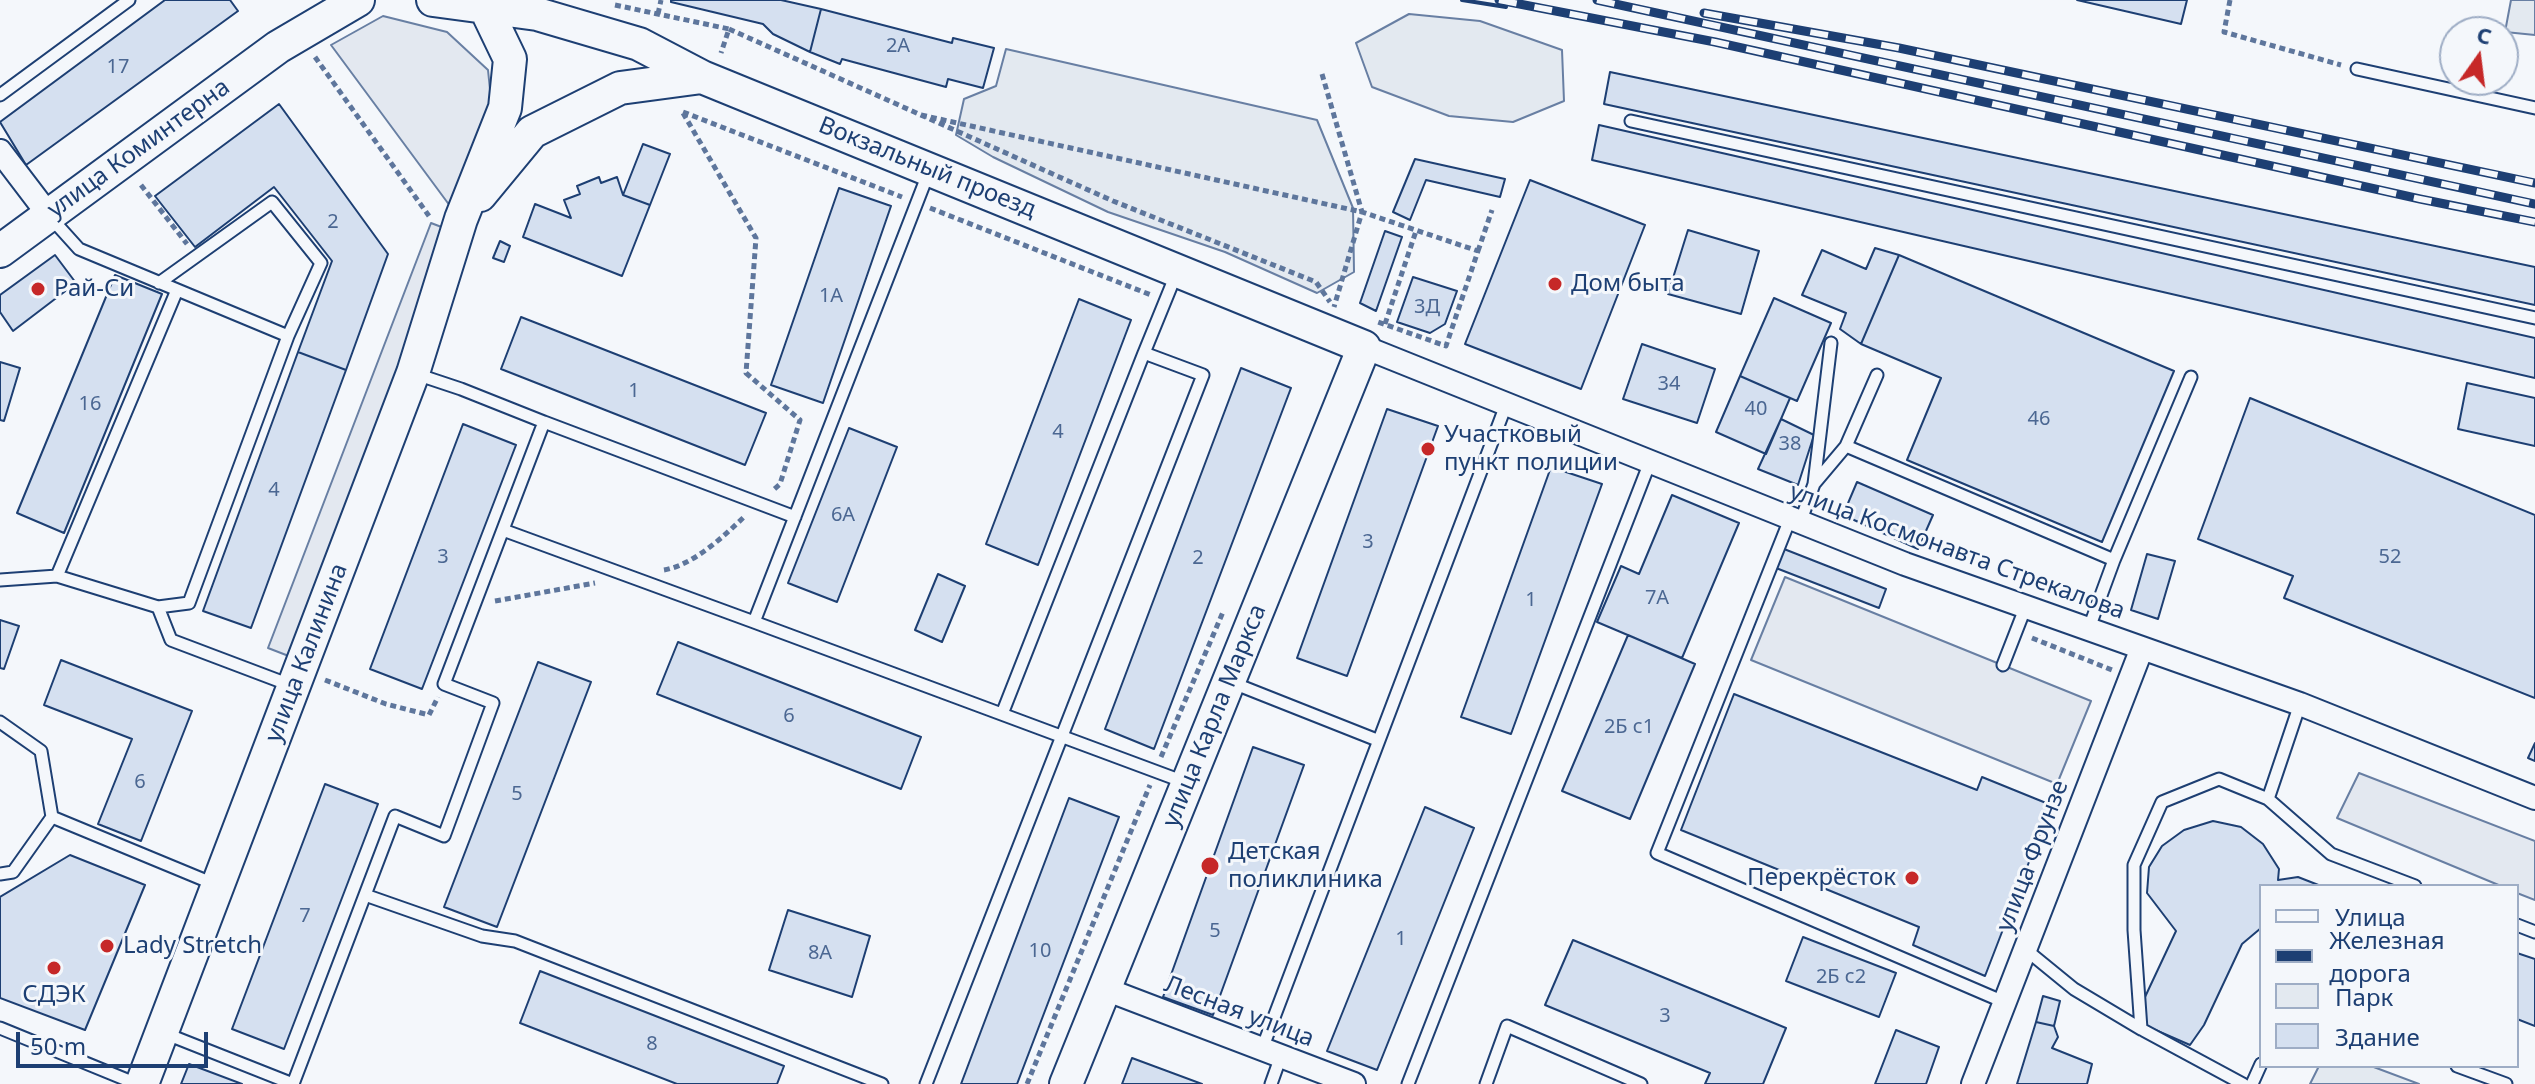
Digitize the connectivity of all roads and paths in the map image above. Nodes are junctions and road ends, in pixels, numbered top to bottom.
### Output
1 (129, 0) edge
2 (358, 0) edge
3 (433, 0) edge
4 (661, 0) edge
5 (2230, 0) edge
6 (606, 3) dead end
7 (485, 7) junction
8 (658, 14) junction
9 (729, 29) junction
10 (639, 44) junction
11 (315, 57) dead end
12 (712, 65) junction
13 (2357, 69) joint
14 (1322, 74) dead end
15 (620, 88) junction
16 (0, 95) edge
17 (2535, 108) edge
18 (921, 115) junction
19 (1631, 121) dead end
20 (0, 151) edge
21 (930, 170) junction
22 (141, 185) dead end
23 (917, 203) junction
24 (1492, 210) dead end
25 (1362, 212) junction
26 (48, 214) junction
27 (429, 216) dead end
28 (461, 219) junction
29 (1416, 231) junction
30 (0, 251) edge
31 (1478, 251) junction
32 (196, 255) junction
33 (159, 283) junction
34 (1171, 286) junction
35 (177, 290) junction
36 (1334, 308) junction
37 (1346, 312) dead end
38 (2535, 318) edge
39 (1374, 330) junction
40 (288, 336) junction
41 (1831, 343) dead end
42 (1144, 353) junction
43 (413, 373) junction
44 (1877, 375) dead end
45 (2191, 377) dead end
46 (1506, 405) junction
47 (544, 422) junction
48 (1846, 446) junction
49 (1650, 462) junction
50 (1814, 484) junction
51 (759, 503) junction
52 (795, 517) junction
53 (1795, 521) junction
54 (503, 530) junction
55 (2114, 560) junction
56 (57, 576) junction
57 (630, 577) junction
58 (0, 580) edge
59 (1228, 601) dead end
60 (474, 605) junction
61 (2026, 606) junction
62 (158, 607) junction
63 (754, 622) junction
64 (2089, 628) junction
65 (2016, 631) junction
66 (2142, 648) junction
67 (2003, 665) dead end
68 (2131, 678) junction
69 (306, 682) junction
70 (1229, 682) junction
71 (444, 684) junction
72 (2300, 704) junction
73 (1002, 714) junction
74 (0, 722) edge
75 (1062, 736) junction
76 (1377, 740) junction
77 (1155, 771) junction
78 (1188, 783) junction
79 (2535, 798) edge
80 (2268, 799) junction
81 (52, 817) junction
82 (0, 874) edge
83 (2410, 884) edge
84 (219, 886) junction
85 (365, 895) junction
86 (2025, 949) junction
87 (1105, 989) junction
88 (2004, 1002) junction
89 (0, 1028) edge
90 (2141, 1029) junction
91 (163, 1033) junction
92 (1272, 1053) junction
93 (2462, 1068) edge
94 (140, 1084) edge
95 (882, 1084) edge
96 (926, 1084) edge
97 (1027, 1084) edge
98 (1066, 1084) edge
99 (1271, 1084) edge
100 (1354, 1084) edge
101 (1408, 1084) edge
102 (1486, 1084) edge
103 (1641, 1084) edge
104 (1973, 1084) edge
105 (2243, 1084) edge
106 (2506, 1084) edge

1 - 16 lane
2 - 26 street, улица Коминтерна
3 - 7 street, Вокзальный проезд
4 - 8 path
5 - 13 path
6 - 8 path
7 - 10 street, Вокзальный проезд
7 - 28 street, улица Калинина
8 - 9 path
9 - 12 path
9 - 18 path
10 - 12 street, Вокзальный проезд
10 - 15 street
11 - 27 path
12 - 15 street
12 - 21 street, Вокзальный проезд
13 - 17 lane
14 - 25 path
15 - 28 street
18 - 25 path
18 - 36 path
19 - 38 lane
20 - 26 street
21 - 23 lane
21 - 34 street, Вокзальный проезд
22 - 32 path
23 - 34 path
23 - 51 path
23 - 52 lane
24 - 31 path
25 - 29 path
25 - 36 path
26 - 30 street, улица Коминтерна
26 - 33 lane
28 - 43 street, улица Калинина
29 - 31 path
29 - 39 path
31 - 39 path
32 - 33 lane
32 - 40 lane
33 - 35 lane
34 - 39 street, Вокзальный проезд
34 - 42 lane
35 - 40 lane
35 - 56 lane
36 - 37 path
39 - 46 street, улица Космонавта Стрекалова
39 - 70 street, улица Карла Маркса
40 - 62 lane
41 - 50 lane
42 - 73 lane
42 - 75 lane
43 - 47 lane
43 - 69 street, улица Калинина
44 - 48 lane
45 - 55 lane
46 - 49 street, улица Космонавта Стрекалова
46 - 76 lane
47 - 51 lane
47 - 54 lane
48 - 50 lane
48 - 55 lane
49 - 53 street, улица Космонавта Стрекалова
49 - 101 lane
50 - 53 lane
51 - 52 lane
51 - 57 path
52 - 63 lane
53 - 61 street, улица Космонавта Стрекалова
53 - 88 lane
54 - 57 lane
54 - 60 lane
55 - 64 lane
56 - 58 lane
56 - 62 lane
57 - 60 path
57 - 63 lane
59 - 77 path
60 - 71 lane
61 - 64 street, улица Космонавта Стрекалова
61 - 65 lane
62 - 69 lane
63 - 73 lane
64 - 66 street, улица Космонавта Стрекалова
65 - 67 lane
65 - 68 path
66 - 68 street, улица Фрунзе
66 - 72 street, улица Космонавта Стрекалова
68 - 86 street, улица Фрунзе
69 - 71 path
69 - 84 street, улица Калинина
70 - 76 lane
70 - 78 street, улица Карла Маркса
71 - 85 lane
72 - 79 street, улица Космонавта Стрекалова
72 - 80 lane
73 - 75 lane
74 - 81 lane
75 - 77 lane
75 - 96 lane
76 - 92 lane
77 - 78 lane
77 - 97 path
78 - 87 street, улица Карла Маркса
80 - 83 lane
80 - 90 lane
81 - 82 lane
81 - 84 lane
84 - 91 street, улица Калинина
85 - 91 lane
85 - 95 lane
86 - 88 street, улица Фрунзе
86 - 90 lane
87 - 92 street, Лесная улица
87 - 98 street, улица Карла Маркса
88 - 104 street, улица Фрунзе
89 - 94 lane
90 - 105 lane
91 - 94 street, улица Калинина
92 - 99 lane
92 - 100 street, Лесная улица
93 - 106 lane
102 - 103 lane

